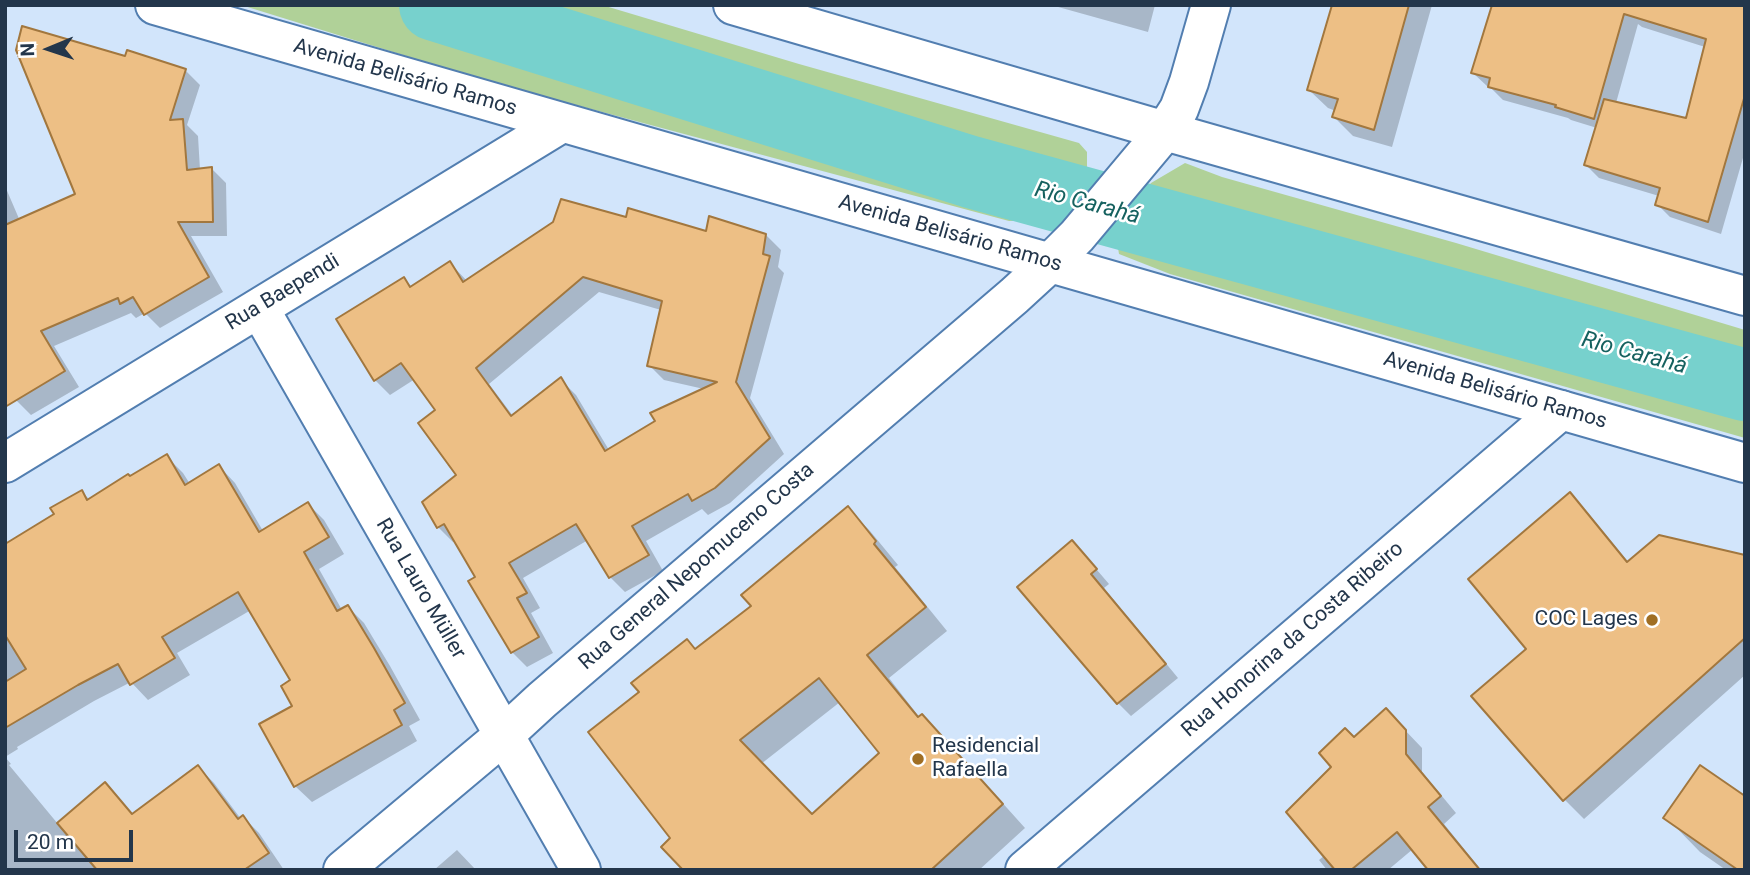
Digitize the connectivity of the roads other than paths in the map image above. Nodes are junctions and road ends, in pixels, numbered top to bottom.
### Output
1 (155, 5) edge
2 (733, 5) edge
3 (1211, 5) edge
4 (560, 124) junction
5 (1154, 144) junction
6 (1050, 263) junction
7 (1745, 296) edge
8 (259, 308) junction
9 (1561, 410) junction
10 (6, 461) edge
11 (1745, 463) edge
12 (504, 735) junction
13 (343, 870) edge
14 (581, 870) edge
15 (1026, 870) edge

1 - 4 main road, Avenida Belisário Ramos
2 - 5 main road
3 - 5 main road, Rua General Nepomuceno Costa
4 - 6 main road, Avenida Belisário Ramos
4 - 8 main road, Rua Baependi
5 - 6 main road, Rua General Nepomuceno Costa
5 - 7 main road
6 - 9 main road, Avenida Belisário Ramos
6 - 12 main road, Rua General Nepomuceno Costa
8 - 10 main road, Rua Baependi
8 - 12 main road, Rua Lauro Müller
9 - 11 main road, Avenida Belisário Ramos
9 - 15 main road, Rua Honorina da Costa Ribeiro
12 - 13 main road, Rua General Nepomuceno Costa
12 - 14 main road, Rua Lauro Müller

